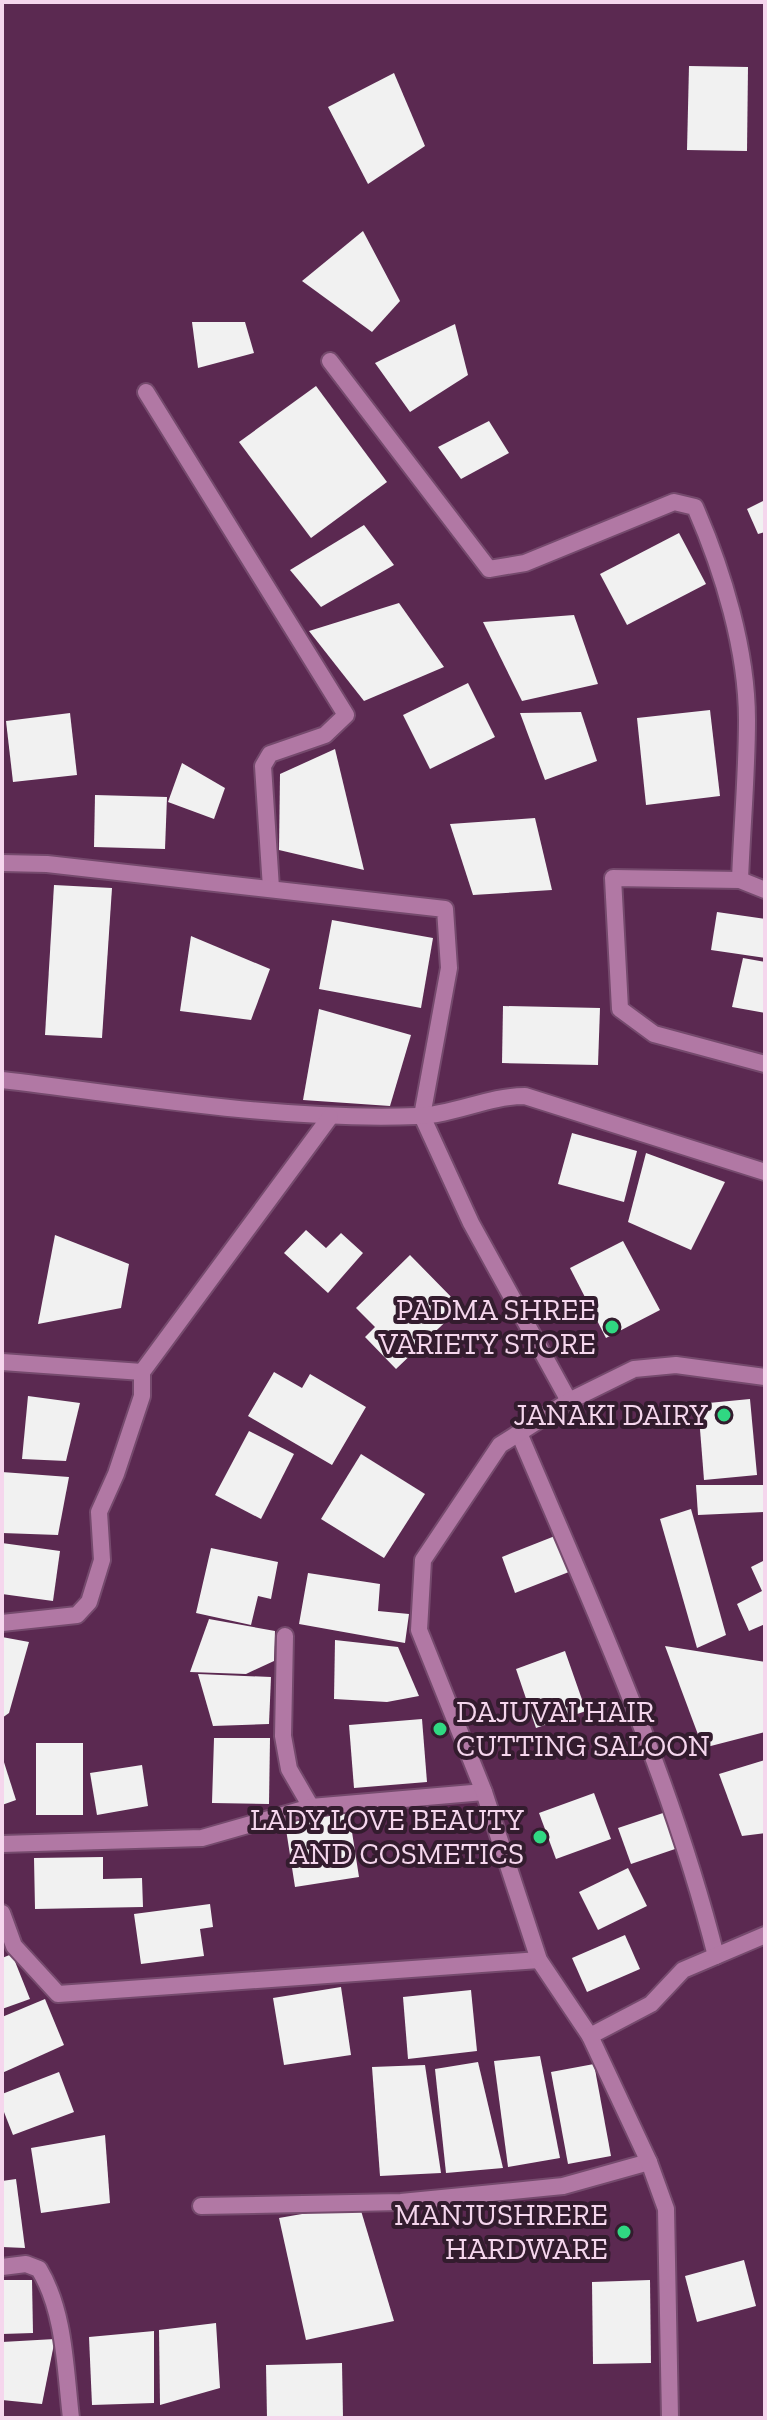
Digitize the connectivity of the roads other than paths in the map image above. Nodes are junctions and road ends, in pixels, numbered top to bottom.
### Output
1 (330, 361) dead end
2 (146, 392) dead end
3 (2, 863) edge
4 (740, 880) junction
5 (271, 888) junction
6 (765, 890) edge
7 (765, 1064) edge
8 (2, 1080) edge
9 (422, 1116) junction
10 (330, 1117) junction
11 (765, 1172) edge
12 (2, 1362) edge
13 (142, 1372) junction
14 (765, 1377) edge
15 (569, 1401) junction
16 (519, 1433) junction
17 (2, 1623) edge
18 (285, 1636) dead end
19 (484, 1792) junction
20 (311, 1807) junction
21 (2, 1844) edge
22 (2, 1913) edge
23 (765, 1935) edge
24 (716, 1956) junction
25 (539, 1960) junction
26 (590, 2036) junction
27 (649, 2162) junction
28 (201, 2206) dead end
29 (2, 2267) edge
30 (71, 2418) edge
31 (670, 2418) edge

1 - 4 street
2 - 5 street
3 - 5 street
4 - 6 street
4 - 7 street
5 - 9 street
8 - 10 street
9 - 10 street
9 - 11 street
9 - 15 street
10 - 13 street
12 - 13 street
13 - 17 street
14 - 15 street
15 - 16 street
16 - 19 street
16 - 24 street
18 - 20 street
19 - 20 street
19 - 25 street
20 - 21 street
22 - 25 street
23 - 24 street
24 - 26 street
25 - 26 street
26 - 27 street
27 - 28 street
27 - 31 street
29 - 30 street

